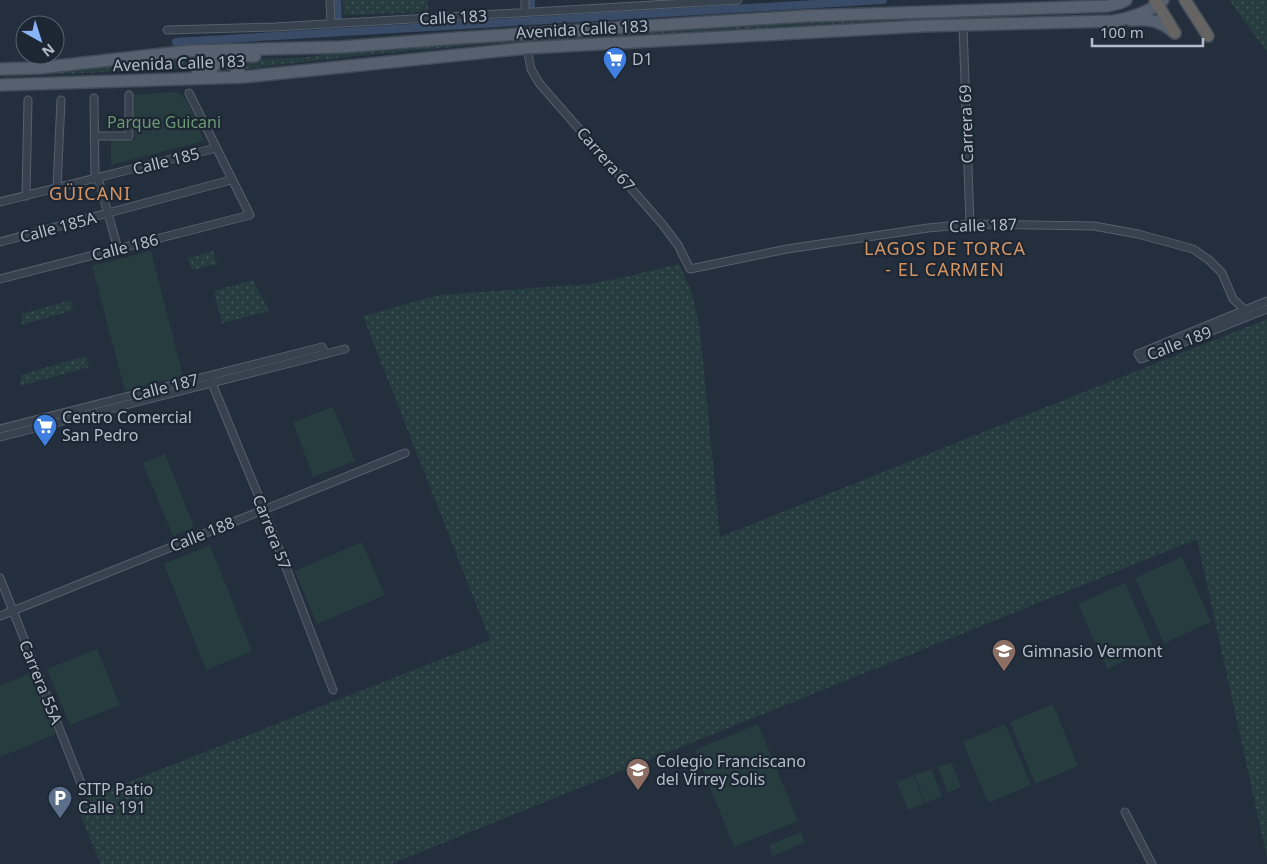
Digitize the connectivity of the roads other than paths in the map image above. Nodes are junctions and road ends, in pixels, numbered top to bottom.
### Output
1 (330, 0) edge
2 (525, 0) edge
3 (728, 0) edge
4 (738, 0) edge
5 (1126, 0) edge
6 (1184, 0) edge
7 (1159, 2) edge
8 (525, 12) junction
9 (1114, 21) junction
10 (331, 24) junction
11 (963, 25) junction
12 (167, 30) dead end
13 (1175, 34) joint
14 (1208, 36) dead end
15 (326, 48) junction
16 (527, 48) junction
17 (207, 50) junction
18 (0, 69) edge
19 (243, 77) junction
20 (128, 81) junction
21 (0, 85) edge
22 (189, 93) dead end
23 (129, 95) dead end
24 (94, 98) dead end
25 (28, 100) dead end
26 (61, 100) dead end
27 (95, 136) junction
28 (216, 148) junction
29 (97, 178) junction
30 (231, 180) junction
31 (57, 188) junction
32 (26, 196) junction
33 (0, 202) edge
34 (108, 214) junction
35 (970, 224) junction
36 (0, 242) edge
37 (118, 249) junction
38 (690, 269) joint
39 (0, 279) edge
40 (1267, 301) edge
41 (1267, 308) edge
42 (1244, 310) junction
43 (345, 349) dead end
44 (325, 354) junction
45 (209, 375) junction
46 (212, 383) junction
47 (0, 429) edge
48 (0, 437) edge
49 (404, 453) dead end
50 (263, 510) junction
51 (0, 578) edge
52 (13, 610) junction
53 (0, 616) edge
54 (333, 690) dead end
55 (82, 786) dead end
56 (1125, 812) dead end
57 (1152, 864) edge

1 - 10 street
2 - 8 street
3 - 4 street, Calle 183
3 - 8 street, Calle 183
5 - 15 main road, Avenida Calle 183
6 - 14 highway
7 - 9 main road, Avenida Calle 183
7 - 13 highway
8 - 10 street, Calle 183
9 - 11 main road, Avenida Calle 183
9 - 13 main road
10 - 12 street, Calle 183
11 - 16 main road, Avenida Calle 183
11 - 35 street, Carrera 69
15 - 17 main road, Avenida Calle 183
15 - 19 main road
16 - 19 main road, Avenida Calle 183
16 - 38 street, Carrera 67
17 - 18 main road, Avenida Calle 183
17 - 20 main road
19 - 20 main road, Avenida Calle 183
20 - 21 main road, Avenida Calle 183
22 - 28 street
23 - 27 street
24 - 27 street
25 - 32 street
26 - 31 street
27 - 29 street
28 - 29 street, Calle 185
28 - 30 street
29 - 31 street, Calle 185
29 - 34 street
30 - 34 street, Calle 185A
30 - 37 street, Calle 186
31 - 32 street, Calle 185
32 - 33 street, Calle 185
34 - 36 street, Calle 185A
34 - 37 street
35 - 38 street, Calle 187
35 - 42 street, Calle 187
37 - 39 street, Calle 186
40 - 42 street, Calle 189
41 - 42 street, Calle 189
43 - 44 street, Calle 187
44 - 45 street, Calle 187
44 - 46 street, Calle 187
45 - 46 street, Carrera 57
45 - 47 street, Calle 187
46 - 48 street, Calle 187
46 - 50 street, Carrera 57
49 - 50 street, Calle 188
50 - 52 street, Calle 188
50 - 54 street, Carrera 57
51 - 52 street, Carrera 55A
52 - 53 street, Calle 188
52 - 55 street, Carrera 55A
56 - 57 street

